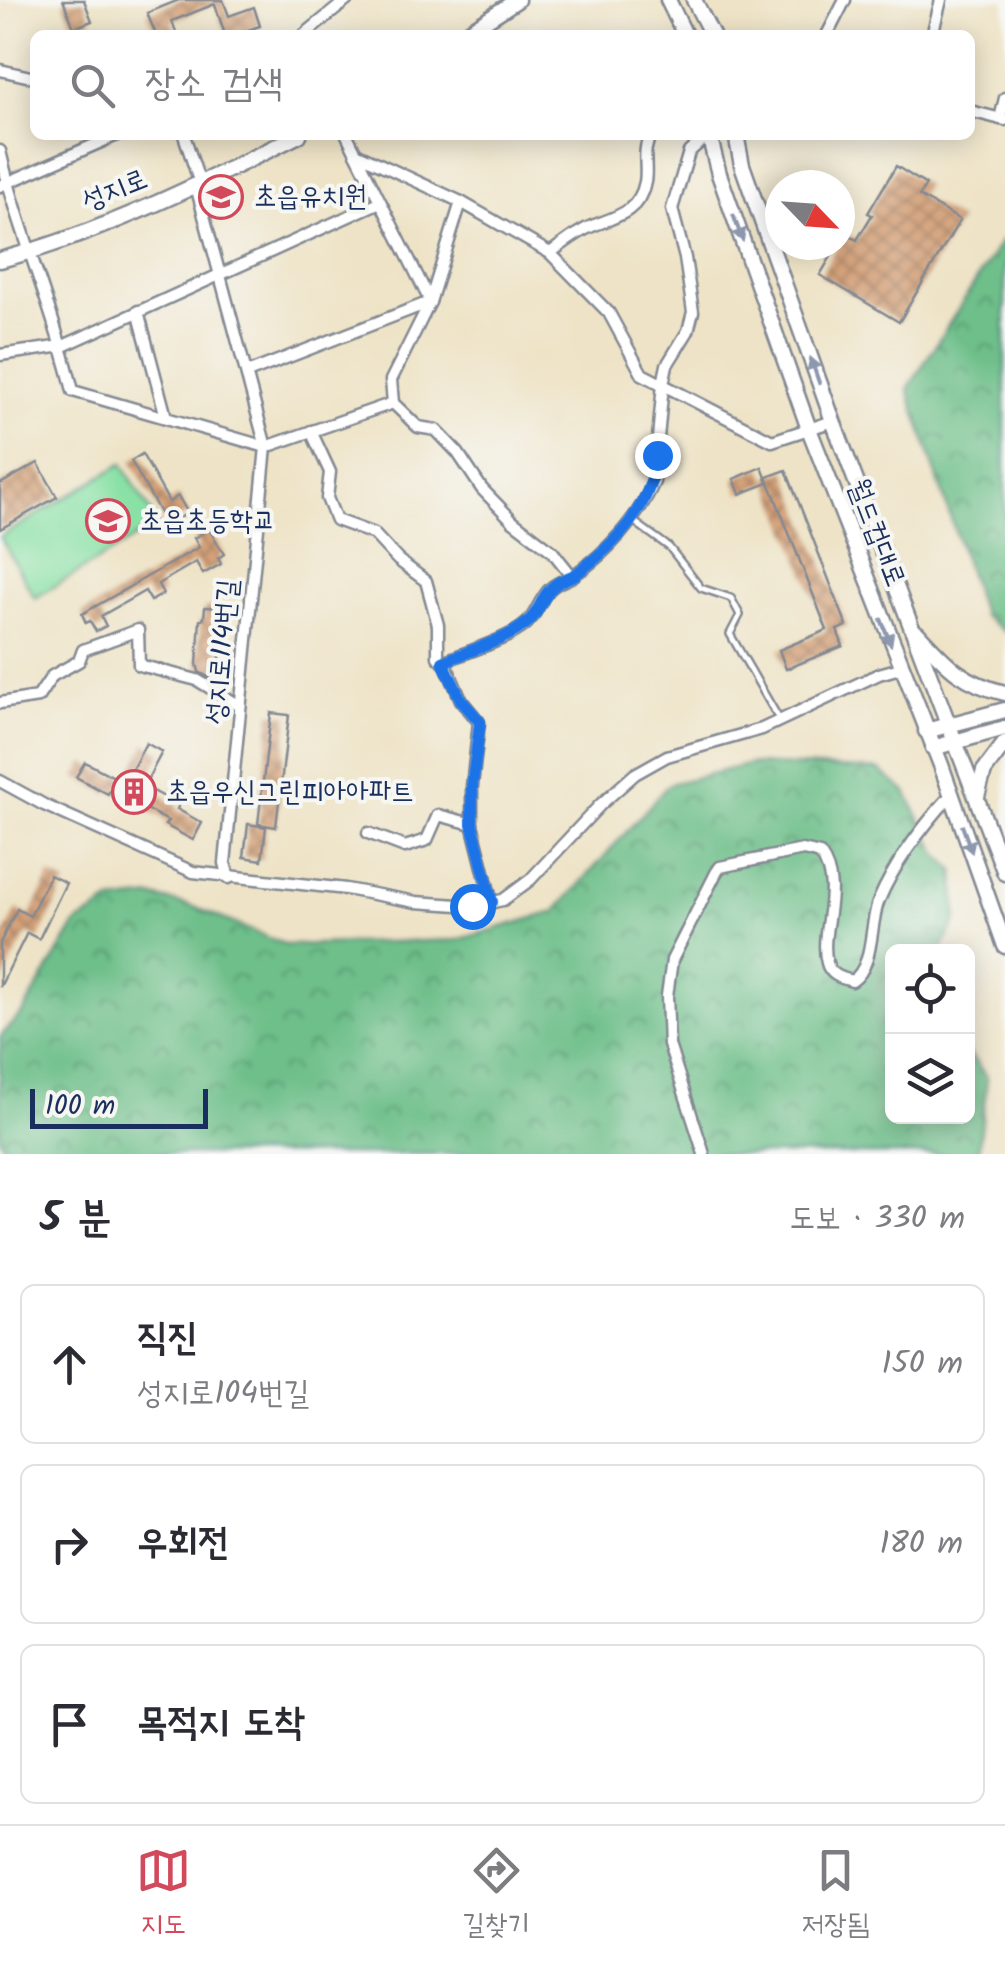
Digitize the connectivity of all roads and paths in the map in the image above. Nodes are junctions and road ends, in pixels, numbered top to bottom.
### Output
1 (347, 0) edge
2 (517, 0) edge
3 (668, 0) edge
4 (694, 0) edge
5 (844, 0) edge
6 (941, 0) edge
7 (310, 30) edge
8 (471, 30) edge
9 (682, 30) edge
10 (709, 30) edge
11 (829, 30) edge
12 (933, 30) edge
13 (0, 70) edge
14 (30, 77) edge
15 (1005, 98) edge
16 (975, 112) edge
17 (1002, 119) edge
18 (106, 140) edge
19 (185, 140) edge
20 (289, 140) edge
21 (350, 140) edge
22 (649, 140) edge
23 (702, 140) edge
24 (709, 140) edge
25 (737, 140) edge
26 (0, 151) edge
27 (356, 153) junction
28 (4, 185) edge
29 (198, 185) junction
30 (380, 202) junction
31 (461, 202) junction
32 (29, 252) junction
33 (550, 253) junction
34 (0, 260) edge
35 (220, 274) junction
36 (430, 302) junction
37 (138, 312) junction
38 (62, 346) junction
39 (0, 355) edge
40 (247, 373) junction
41 (662, 384) junction
42 (393, 403) junction
43 (166, 417) junction
44 (833, 422) junction
45 (809, 429) junction
46 (310, 432) junction
47 (266, 447) junction
48 (632, 520) junction
49 (572, 576) junction
50 (911, 627) junction
51 (443, 662) junction
52 (900, 668) junction
53 (1005, 693) edge
54 (0, 703) edge
55 (240, 706) junction
56 (1005, 710) edge
57 (780, 722) junction
58 (948, 724) junction
59 (1005, 728) edge
60 (926, 731) junction
61 (954, 741) junction
62 (1005, 743) edge
63 (933, 748) junction
64 (0, 781) edge
65 (952, 796) junction
66 (977, 797) junction
67 (472, 824) junction
68 (368, 833) dead end
69 (1005, 873) edge
70 (229, 878) junction
71 (492, 902) junction
72 (1005, 946) edge
73 (704, 1154) edge

1 - 7 street
2 - 8 main road
3 - 9 main road
4 - 10 main road
5 - 11 street
6 - 12 street
13 - 14 street
15 - 17 street
16 - 17 street
18 - 28 street
19 - 29 street, 성지로114번길
20 - 29 main road, 성지로
21 - 27 street
22 - 33 street
23 - 41 street
24 -> 45 main road, 월드컵대로
44 -> 25 main road, 월드컵대로
26 - 28 street
27 - 30 street
27 - 31 street
28 - 32 street
29 - 32 main road, 성지로
29 - 35 street, 성지로114번길
30 - 35 street
30 - 36 street
31 - 33 street
31 - 36 street
32 - 34 main road, 성지로
32 - 38 street
33 - 41 street
35 - 37 street
35 - 40 street, 성지로114번길
36 - 40 street
36 - 42 street
37 - 38 street
37 - 43 street
38 - 39 street
38 - 43 street
40 - 47 street, 성지로114번길
41 - 45 street
41 - 48 street
42 - 46 street
42 - 49 street
43 - 47 street
44 - 45 street
44 - 50 main road, 월드컵대로
45 -> 52 main road, 월드컵대로
46 - 47 street
46 - 51 street
47 - 55 street, 성지로114번길
48 - 49 street
48 - 57 lane
49 - 51 street
50 - 53 main road
50 - 58 main road, 월드컵대로
51 - 67 street
52 - 57 street
52 - 60 main road, 월드컵대로
54 - 55 street
55 - 70 street, 성지로114번길
56 - 58 main road
57 - 71 street
58 - 60 main road
58 - 61 main road, 월드컵대로
59 - 61 main road
60 - 63 main road, 월드컵대로
61 - 63 main road
61 - 66 main road, 월드컵대로
62 - 66 main road
63 - 65 main road, 월드컵대로
64 - 70 street
65 -> 72 main road, 월드컵대로
65 - 73 street
66 - 69 main road, 월드컵대로
67 - 68 street
67 - 71 street
70 - 71 street

